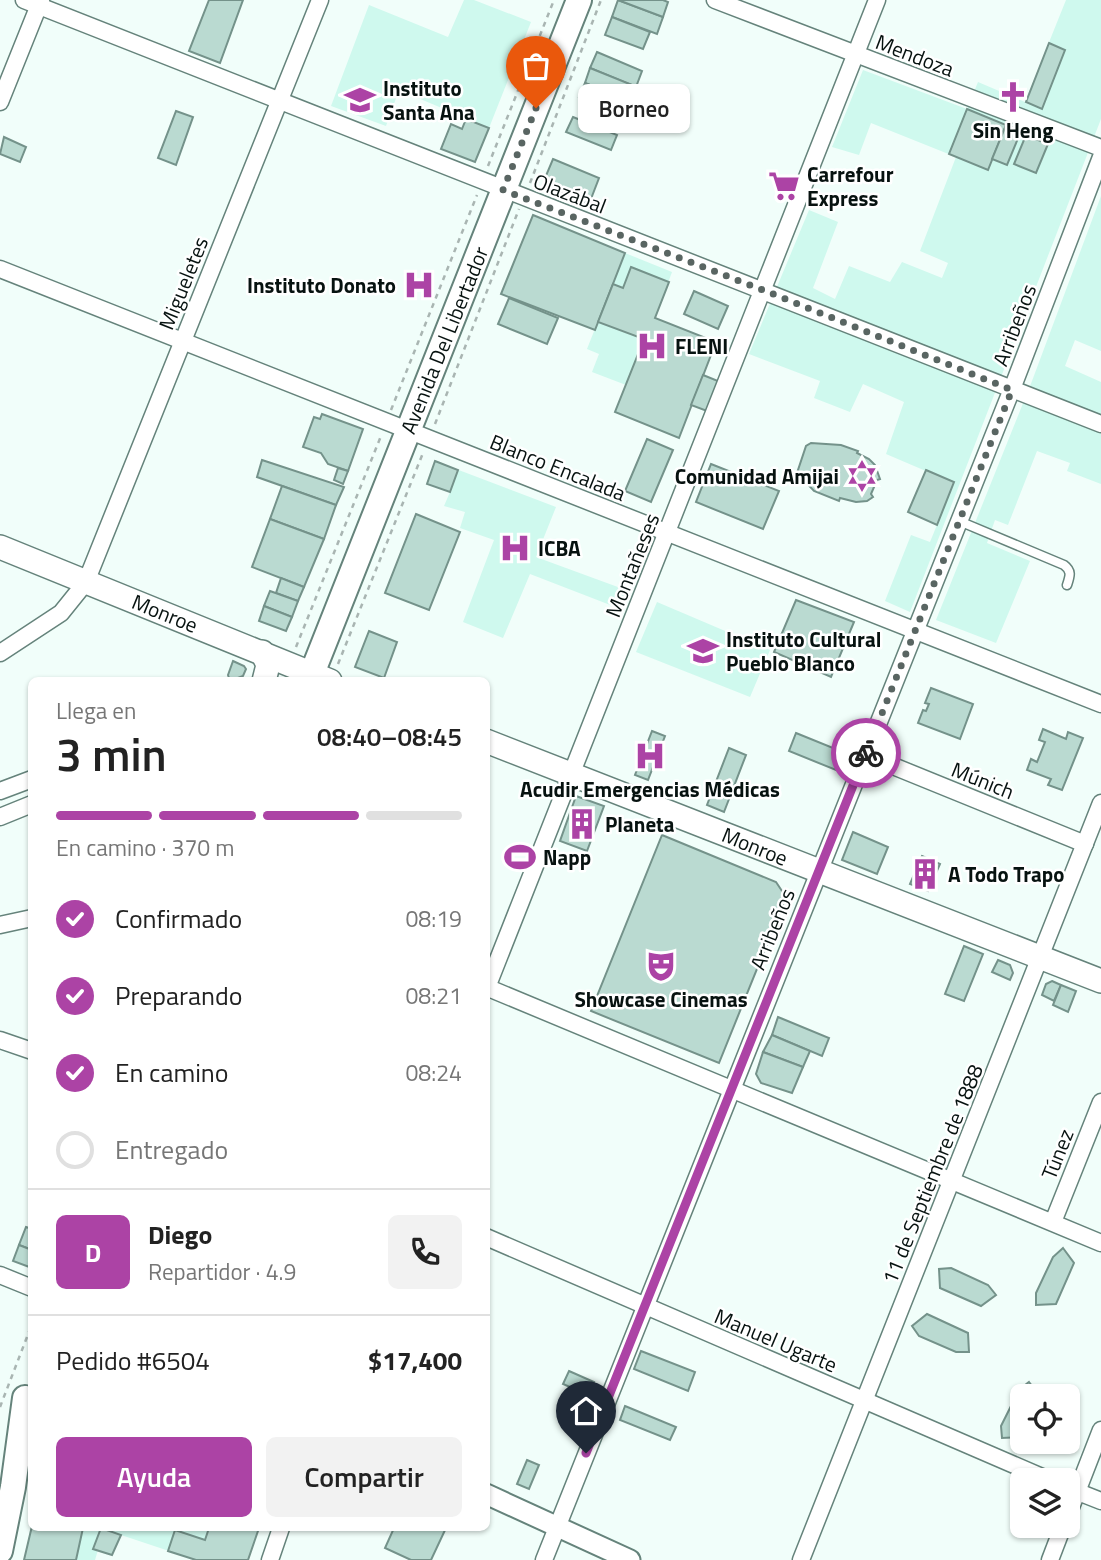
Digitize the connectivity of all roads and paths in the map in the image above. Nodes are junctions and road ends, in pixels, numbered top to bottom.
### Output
1 (320, 0) edge
2 (554, 0) edge
3 (579, 0) edge
4 (601, 0) edge
5 (715, 0) edge
6 (877, 0) edge
7 (35, 2) edge
8 (528, 48) dead end
9 (536, 52) junction
10 (856, 55) junction
11 (280, 100) junction
12 (0, 102) edge
13 (1101, 148) edge
14 (1101, 157) edge
15 (503, 190) junction
16 (0, 269) edge
17 (763, 290) junction
18 (182, 341) junction
19 (1012, 390) junction
20 (1101, 424) edge
21 (408, 430) junction
22 (959, 521) junction
23 (667, 532) junction
24 (0, 547) edge
25 (86, 582) junction
26 (1067, 584) dead end
27 (916, 630) junction
28 (304, 637) dead end
29 (262, 652) junction
30 (0, 653) edge
31 (313, 669) edge
32 (265, 677) edge
33 (1101, 704) edge
34 (490, 742) edge
35 (866, 755) junction
36 (572, 773) junction
37 (28, 780) edge
38 (0, 791) edge
39 (1101, 803) edge
40 (28, 806) edge
41 (0, 817) edge
42 (1085, 844) junction
43 (818, 871) junction
44 (28, 919) edge
45 (0, 925) edge
46 (1040, 958) junction
47 (490, 980) edge
48 (1101, 981) edge
49 (490, 989) edge
50 (0, 1040) edge
51 (28, 1050) edge
52 (732, 1089) junction
53 (1101, 1102) edge
54 (951, 1179) junction
55 (1053, 1222) junction
56 (490, 1239) edge
57 (1101, 1242) edge
58 (0, 1275) edge
59 (28, 1286) edge
60 (646, 1306) junction
61 (28, 1334) edge
62 (28, 1391) edge
63 (28, 1395) edge
64 (864, 1401) junction
65 (0, 1408) edge
66 (1101, 1430) edge
67 (0, 1460) edge
68 (1021, 1468) edge
69 (1080, 1473) edge
70 (1080, 1493) edge
71 (490, 1496) edge
72 (1101, 1501) edge
73 (557, 1527) junction
74 (280, 1531) edge
75 (1058, 1538) edge
76 (0, 1551) edge
77 (270, 1560) edge
78 (544, 1560) edge
79 (630, 1560) edge
80 (801, 1560) edge
81 (1050, 1560) edge

1 - 11 street, Migueletes
2 - 9 path
3 - 15 main road, Avenida Del Libertador
4 - 15 path
5 - 10 street, Mendoza
6 - 10 street, Montañeses
7 - 11 street, Olazábal
7 - 12 street
8 - 9 path
9 - 15 path
10 - 13 street, Mendoza
10 - 17 street, Montañeses
11 - 15 street, Olazábal
11 - 18 street, Migueletes
14 - 19 street, Arribeños
15 - 17 street, Olazábal
15 - 21 main road, Avenida Del Libertador
15 - 21 path
15 - 21 path
16 - 18 street, Blanco Encalada
17 - 19 street, Olazábal
17 - 23 street, Montañeses
18 - 21 street, Blanco Encalada
18 - 25 street, Migueletes
19 - 20 street, Olazábal
19 - 22 street, Arribeños
21 - 23 street, Blanco Encalada
21 - 31 main road, Avenida Del Libertador
21 - 31 path
21 - 31 path
22 - 26 lane
22 - 27 street, Arribeños
23 - 27 street, Blanco Encalada
23 - 36 street, Montañeses
24 - 25 main road, Monroe
25 - 29 main road, Monroe
25 - 30 street, Migueletes
27 - 33 street, Blanco Encalada
27 - 35 street, Arribeños
28 - 31 path
29 - 31 main road, Monroe
29 - 32 main road
34 - 36 main road, Monroe
35 - 42 street, Múnich
35 - 43 street, Arribeños
36 - 43 main road, Monroe
36 - 47 street, Montañeses
37 - 38 street
39 - 42 street, 11 de Septiembre de 1888
40 - 41 street
42 - 46 street, 11 de Septiembre de 1888
43 - 46 main road, Monroe
43 - 52 street, Arribeños
44 - 45 street
46 - 48 main road, Monroe
46 - 54 street, 11 de Septiembre de 1888
49 - 52 street
50 - 51 street
52 - 54 street
52 - 60 street, Arribeños
53 - 55 street, Túnez
54 - 55 street
54 - 64 street, 11 de Septiembre de 1888
55 - 57 street
56 - 60 street, Manuel Ugarte
58 - 59 street
60 - 64 street, Manuel Ugarte
60 - 73 street, Arribeños
61 - 65 path
62 - 67 main road
63 - 76 main road
64 - 68 street, Manuel Ugarte
64 - 80 street, 11 de Septiembre de 1888
66 - 69 street
70 - 72 street
71 - 73 street
73 - 78 street, Arribeños
73 - 79 street
74 - 77 street
75 - 81 street

